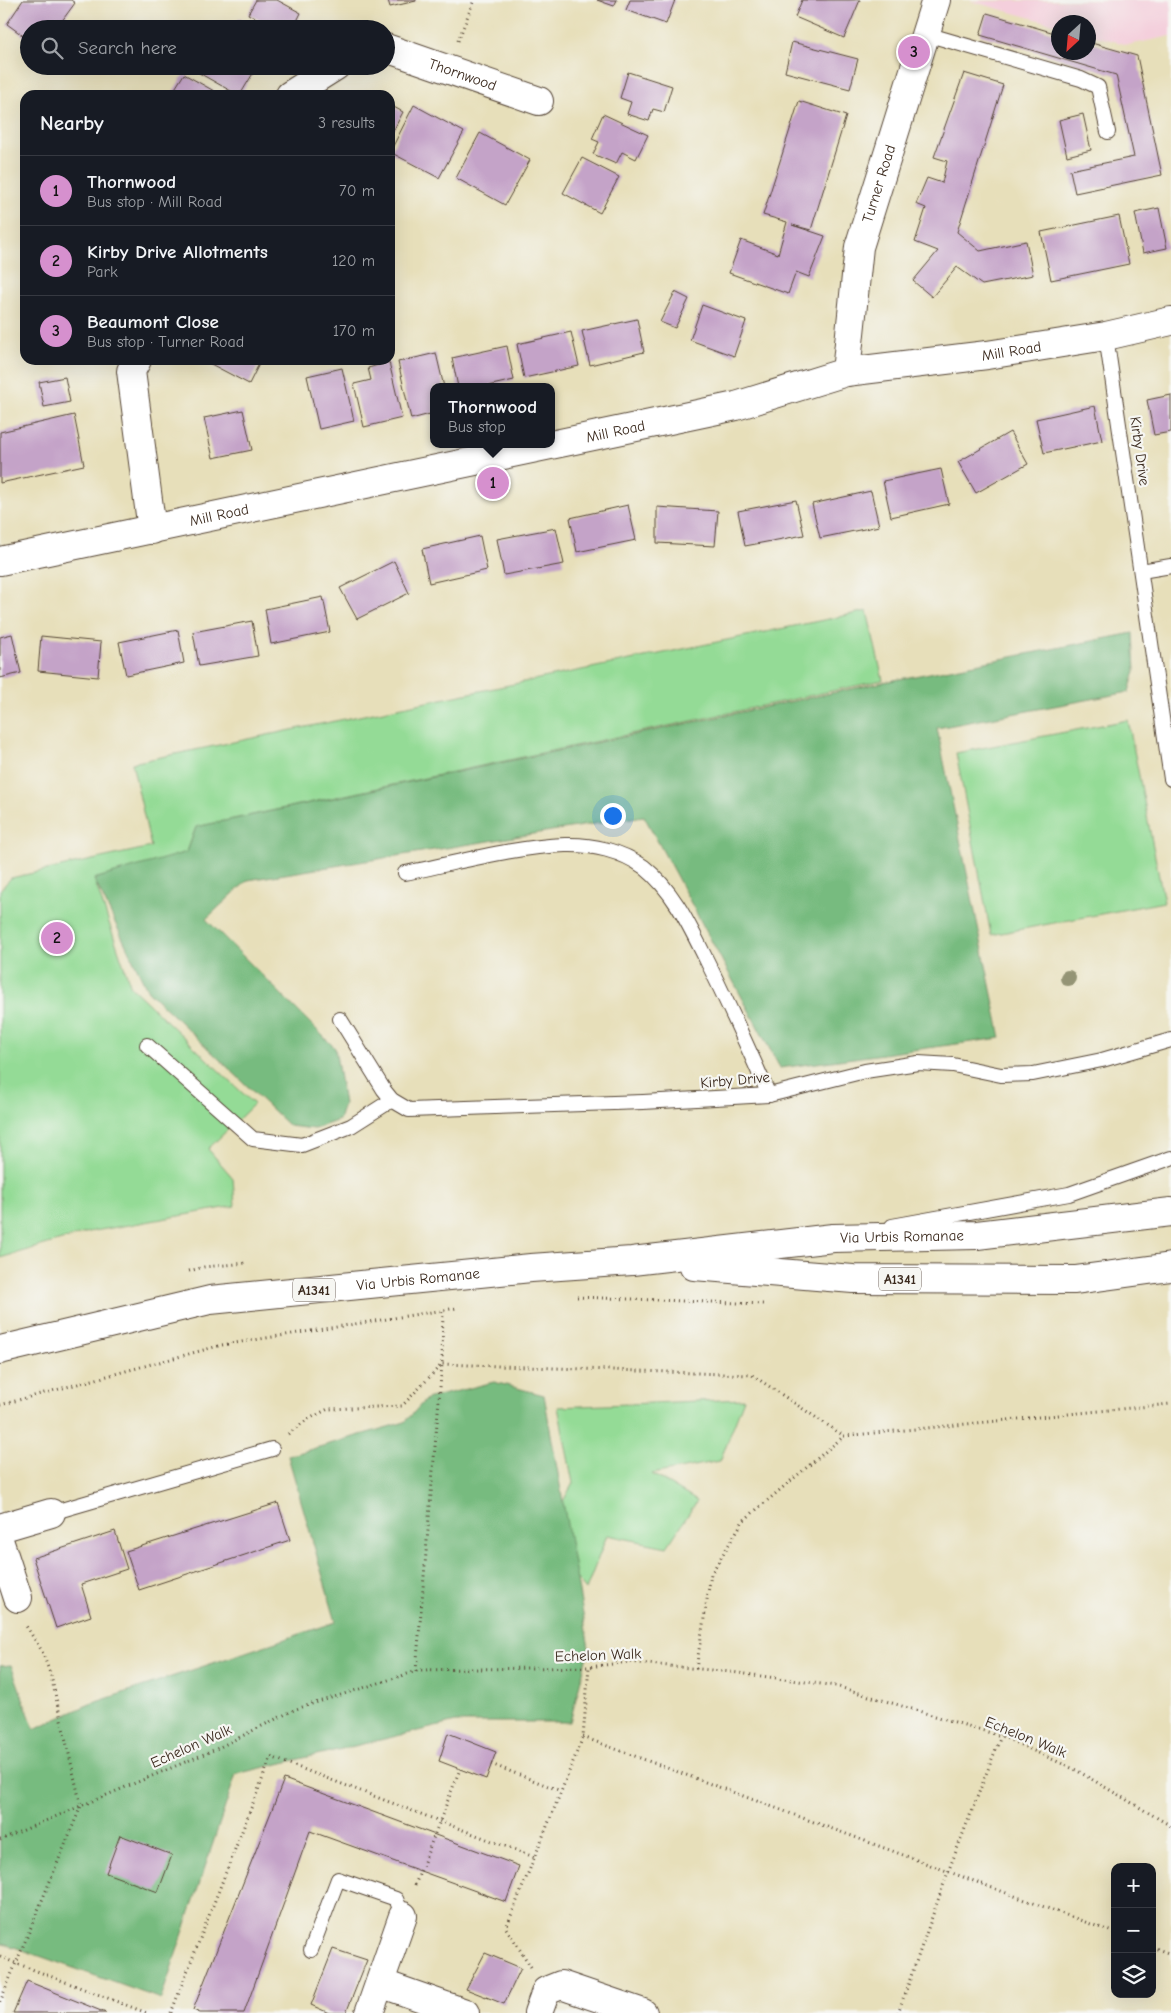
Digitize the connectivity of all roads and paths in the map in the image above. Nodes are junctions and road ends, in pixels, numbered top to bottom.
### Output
1 (474, 0) edge
2 (936, 0) edge
3 (926, 34) junction
4 (395, 51) edge
5 (447, 69) junction
6 (322, 75) edge
7 (298, 90) edge
8 (539, 101) dead end
9 (1108, 132) dead end
10 (1171, 321) edge
11 (1106, 336) junction
12 (134, 365) edge
13 (846, 372) junction
14 (555, 444) edge
15 (538, 448) edge
16 (152, 530) junction
17 (0, 561) edge
18 (1171, 566) edge
19 (1141, 571) junction
20 (1171, 779) edge
21 (404, 873) dead end
22 (340, 1020) dead end
23 (1171, 1040) edge
24 (147, 1045) dead end
25 (769, 1095) junction
26 (392, 1100) junction
27 (1171, 1158) edge
28 (1171, 1212) edge
29 (832, 1238) junction
30 (632, 1261) junction
31 (1171, 1267) edge
32 (574, 1297) dead end
33 (772, 1305) dead end
34 (462, 1307) dead end
35 (443, 1310) junction
36 (0, 1350) edge
37 (442, 1364) junction
38 (1171, 1404) edge
39 (0, 1405) edge
40 (844, 1436) junction
41 (272, 1448) joint
42 (52, 1513) joint
43 (0, 1528) edge
44 (0, 1542) edge
45 (18, 1598) joint
46 (588, 1667) junction
47 (696, 1670) junction
48 (416, 1671) junction
49 (1001, 1736) junction
50 (583, 1737) junction
51 (491, 1764) dead end
52 (460, 1770) dead end
53 (561, 1791) junction
54 (81, 1806) junction
55 (441, 1821) junction
56 (1171, 1826) edge
57 (0, 1840) edge
58 (534, 1857) junction
59 (948, 1872) junction
60 (403, 1916) junction
61 (1111, 1932) edge
62 (1156, 1948) edge
63 (311, 1950) dead end
64 (1171, 1954) edge
65 (0, 1957) edge
66 (16, 1963) junction
67 (380, 1983) junction
68 (0, 2002) edge
69 (542, 2002) edge
70 (147, 2013) edge
71 (171, 2013) edge
72 (369, 2013) edge
73 (465, 2013) edge
74 (643, 2013) edge
75 (898, 2013) edge

1 - 5 path
2 - 3 street, Turner Road
3 - 9 lane
3 - 13 street, Turner Road
4 - 5 street, Thornwood
5 - 8 street, Thornwood
6 - 7 street
10 - 11 street, Mill Road
11 - 13 street, Mill Road
11 - 19 lane, Kirby Drive
12 - 16 street
13 - 14 street, Mill Road
15 - 16 street, Mill Road
16 - 17 street, Mill Road
18 - 19 lane
19 - 20 lane, Kirby Drive
21 - 25 lane
22 - 26 lane
23 - 25 lane, Kirby Drive
24 - 26 lane
25 - 26 lane, Kirby Drive
27 - 29 lane
28 - 29 street, Via Urbis Romanae / A1341
29 - 30 street, Via Urbis Romanae / A1341
30 - 31 street, Via Urbis Romanae / A1341
30 - 36 street, Via Urbis Romanae / A1341
32 - 33 path
34 - 35 path
35 - 37 path
35 - 39 path
37 - 40 path
37 - 41 path
37 - 48 path
38 - 40 path
40 - 47 path
41 - 42 lane
42 - 43 street
44 - 45 street
45 - 54 path
46 - 47 path, Echelon Walk
46 - 48 path, Echelon Walk
46 - 50 path
47 - 49 path, Echelon Walk
48 - 54 path, Echelon Walk
49 - 56 path, Echelon Walk
49 - 59 path
50 - 53 path
50 - 59 path
51 - 53 path
52 - 55 path
53 - 58 path
54 - 57 path, Echelon Walk
54 - 66 path
55 - 58 path
55 - 60 path
55 - 71 path
58 - 69 path
59 - 61 path
59 - 75 path
60 - 63 lane
60 - 67 street
62 - 64 path
65 - 66 path
66 - 68 path
66 - 70 path
67 - 72 street
67 - 73 street
69 - 74 street

